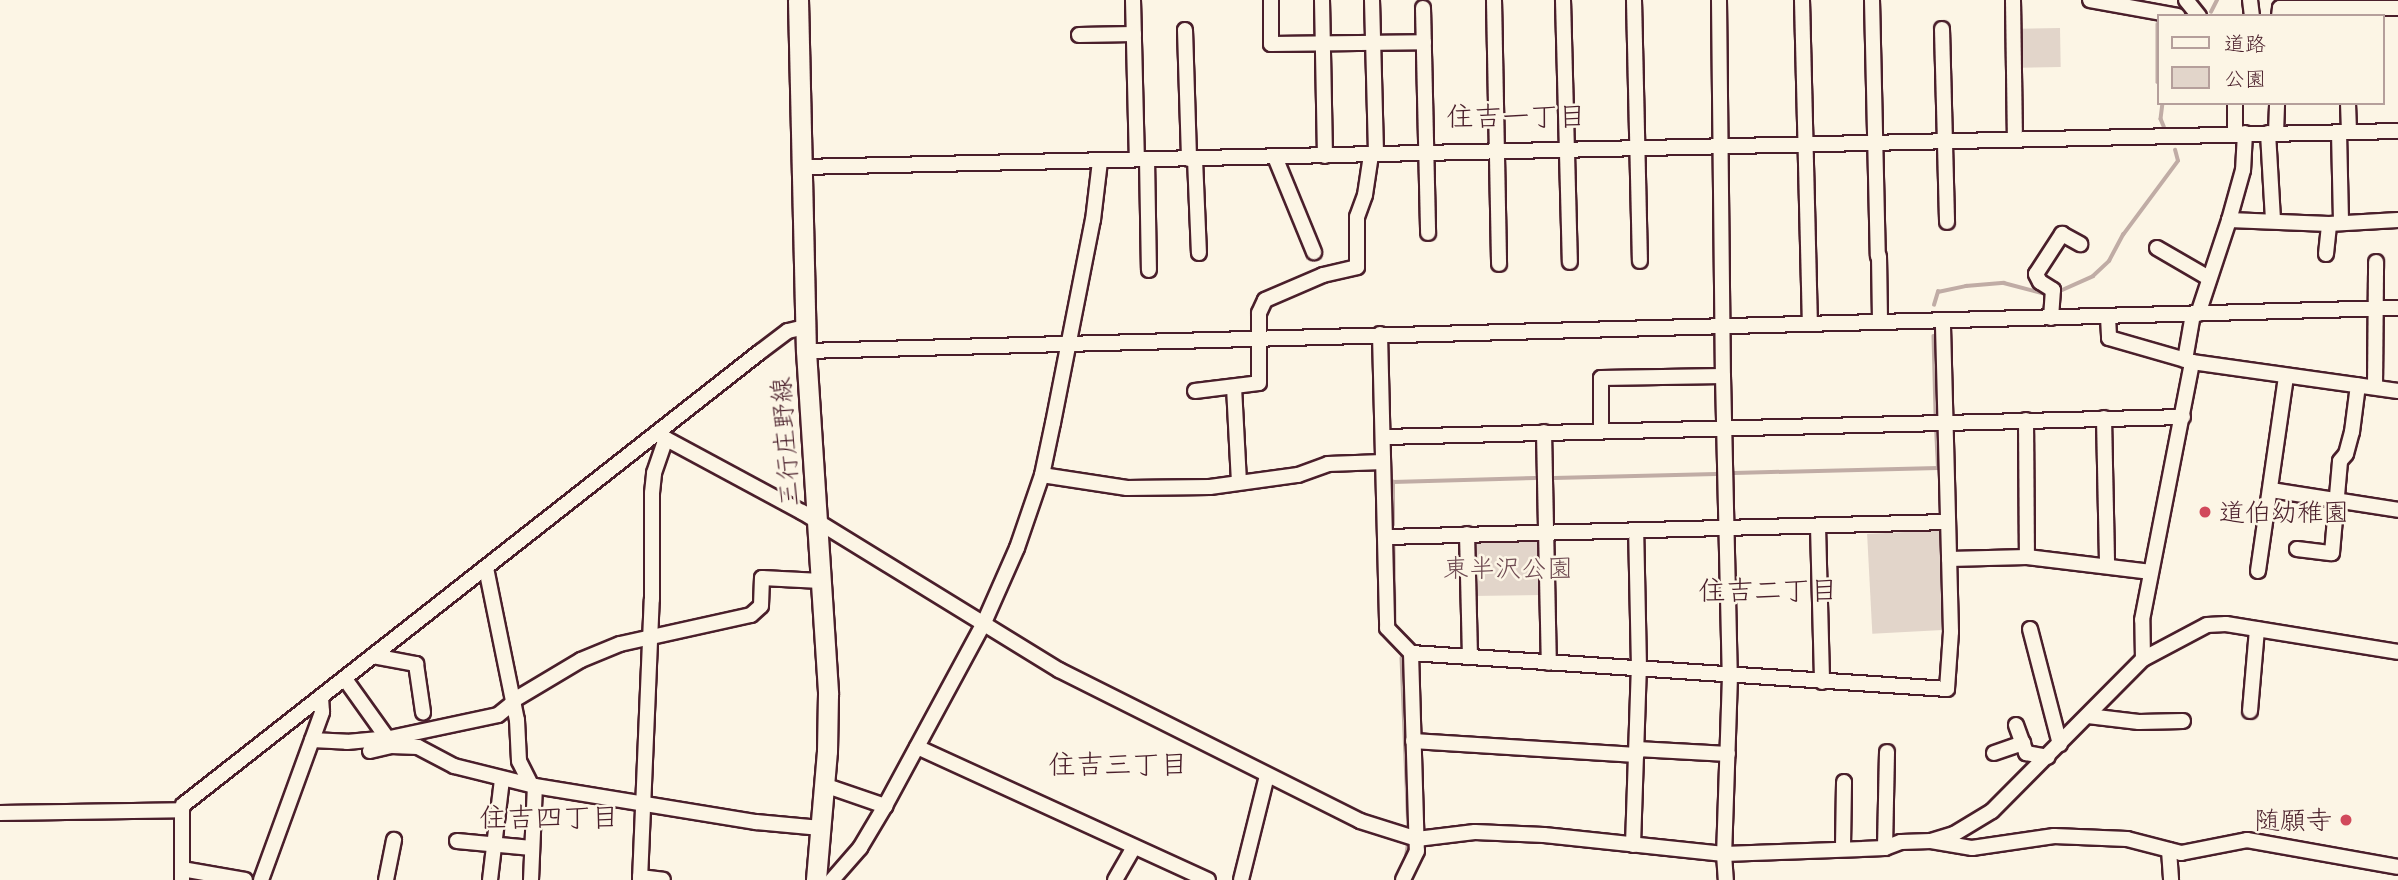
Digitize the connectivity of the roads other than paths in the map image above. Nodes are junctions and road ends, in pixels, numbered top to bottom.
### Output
1 (798, 0) edge
2 (1133, 0) edge
3 (1271, 0) edge
4 (1322, 0) edge
5 (1372, 0) edge
6 (1494, 0) edge
7 (1563, 0) edge
8 (1634, 0) edge
9 (1719, 0) edge
10 (1872, 0) edge
11 (2013, 0) edge
12 (2090, 0) edge
13 (2186, 0) edge
14 (1802, 1) edge
15 (2347, 8) edge
16 (2398, 8) edge
17 (1423, 9) dead end
18 (2167, 14) edge
19 (2197, 14) edge
20 (2279, 14) edge
21 (1942, 29) dead end
22 (1185, 30) dead end
23 (1134, 34) junction
24 (1079, 35) dead end
25 (1373, 42) junction
26 (1424, 42) junction
27 (1322, 43) junction
28 (2235, 105) edge
29 (2277, 105) edge
30 (2348, 105) edge
31 (2398, 131) edge
32 (2344, 132) junction
33 (2272, 133) junction
34 (2240, 134) junction
35 (2015, 140) junction
36 (1946, 141) junction
37 (1876, 143) junction
38 (1805, 144) junction
39 (1721, 145) junction
40 (1638, 148) junction
41 (1568, 149) junction
42 (1496, 151) junction
43 (1427, 153) junction
44 (1373, 155) junction
45 (1325, 156) junction
46 (1275, 157) junction
47 (1142, 159) junction
48 (1192, 159) junction
49 (1100, 160) junction
50 (801, 167) junction
51 (2229, 219) junction
52 (2398, 220) edge
53 (2273, 221) junction
54 (1947, 222) dead end
55 (2335, 223) junction
56 (1428, 233) dead end
57 (2080, 244) dead end
58 (2157, 248) dead end
59 (1314, 252) dead end
60 (1199, 253) dead end
61 (2326, 254) dead end
62 (1640, 261) dead end
63 (1570, 262) dead end
64 (2376, 262) dead end
65 (1499, 264) dead end
66 (1149, 270) dead end
67 (2207, 276) junction
68 (2398, 308) edge
69 (2376, 309) junction
70 (2195, 314) junction
71 (2108, 317) junction
72 (2051, 318) junction
73 (1943, 321) junction
74 (1881, 322) junction
75 (1810, 324) junction
76 (1723, 326) junction
77 (805, 327) junction
78 (1380, 334) junction
79 (1258, 337) junction
80 (1069, 342) junction
81 (806, 351) junction
82 (2188, 361) junction
83 (1723, 376) junction
84 (2286, 377) junction
85 (2358, 385) junction
86 (1234, 387) junction
87 (2375, 387) junction
88 (1195, 391) dead end
89 (2398, 391) edge
90 (2183, 417) junction
91 (2104, 418) junction
92 (2026, 420) junction
93 (1945, 421) junction
94 (1724, 428) junction
95 (1601, 430) junction
96 (1544, 432) junction
97 (662, 437) junction
98 (1383, 437) junction
99 (1383, 462) junction
100 (1042, 475) junction
101 (1239, 482) junction
102 (2271, 490) junction
103 (2336, 500) junction
104 (2398, 510) edge
105 (1948, 522) junction
106 (817, 523) junction
107 (1818, 526) junction
108 (1727, 528) junction
109 (1636, 530) junction
110 (1546, 532) junction
111 (1467, 534) junction
112 (1386, 537) junction
113 (2297, 549) dead end
114 (2027, 557) junction
115 (1949, 559) junction
116 (2107, 566) junction
117 (486, 568) junction
118 (2258, 571) dead end
119 (2151, 572) junction
120 (821, 581) junction
121 (982, 625) junction
122 (2030, 629) dead end
123 (2257, 629) junction
124 (651, 637) junction
125 (2398, 652) edge
126 (1411, 653) junction
127 (373, 656) junction
128 (1470, 657) junction
129 (2143, 659) junction
130 (1549, 663) junction
131 (1639, 668) junction
132 (1730, 676) junction
133 (345, 679) junction
134 (1822, 682) junction
135 (321, 697) junction
136 (514, 701) junction
137 (2250, 711) dead end
138 (423, 712) dead end
139 (2088, 716) junction
140 (2183, 721) dead end
141 (2016, 725) dead end
142 (312, 740) junction
143 (1413, 741) junction
144 (390, 742) junction
145 (2023, 743) junction
146 (2060, 744) junction
147 (917, 747) junction
148 (370, 751) dead end
149 (1637, 752) junction
150 (1887, 752) dead end
151 (1994, 753) dead end
152 (1728, 754) junction
153 (2048, 757) junction
154 (1267, 776) junction
155 (502, 779) junction
156 (1844, 782) dead end
157 (533, 785) junction
158 (824, 785) junction
159 (644, 801) junction
160 (885, 806) junction
161 (182, 810) junction
162 (0, 813) edge
163 (821, 828) junction
164 (1417, 839) junction
165 (394, 840) dead end
166 (1931, 841) junction
167 (457, 842) dead end
168 (493, 844) junction
169 (1633, 845) junction
170 (1134, 847) junction
171 (1843, 847) junction
172 (532, 848) junction
173 (1885, 848) junction
174 (2169, 849) junction
175 (1724, 853) junction
176 (2398, 867) edge
177 (182, 875) edge
178 (640, 879) edge
179 (245, 880) edge
180 (261, 880) edge
181 (386, 880) edge
182 (490, 880) edge
183 (531, 880) edge
184 (663, 880) edge
185 (816, 880) edge
186 (832, 880) edge
187 (1115, 880) edge
188 (1208, 880) edge
189 (1241, 880) edge
190 (1403, 880) edge
191 (1726, 880) edge
192 (2171, 880) edge

1 - 50 main road, 三行庄野線
2 - 23 street
3 - 27 street
4 - 27 street
5 - 25 street
6 - 42 street
7 - 41 street
8 - 40 street
9 - 39 street
10 - 37 street
11 - 35 street
12 - 18 street
13 - 19 street
14 - 38 street
15 - 16 street
15 - 20 street
17 - 26 street
21 - 36 street
22 - 48 street
23 - 24 street
23 - 47 street
25 - 26 street
25 - 27 street
25 - 44 street
26 - 43 street
27 - 45 street
28 - 34 street
29 - 33 street
30 - 32 street
31 - 32 street
32 - 33 street
32 - 55 street
33 - 34 street
33 - 53 street
34 - 35 street
34 - 51 street
35 - 36 street
36 - 37 street
36 - 54 street
37 - 38 street
37 - 74 street
38 - 39 street
38 - 75 street
39 - 40 street
39 - 76 street
40 - 41 street
40 - 62 street
41 - 42 street
41 - 63 street
42 - 43 street
42 - 65 street
43 - 44 street
43 - 56 street
44 - 45 street
44 - 79 street
45 - 46 street
46 - 48 street
46 - 59 street
47 - 48 street
47 - 49 street
47 - 66 street
48 - 60 street
49 - 50 street
49 - 80 street
50 - 77 main road, 三行庄野線
51 - 53 street
51 - 67 street
52 - 55 street
53 - 55 street
55 - 61 street
57 - 72 street
58 - 67 street
64 - 69 street
67 - 70 street
68 - 69 street
69 - 70 street
69 - 87 street
70 - 71 street
70 - 82 street
71 - 72 street
71 - 82 street
72 - 73 street
73 - 74 street
73 - 93 street
74 - 75 street
75 - 76 street
76 - 78 street
76 - 83 street
77 - 81 main road, 三行庄野線
77 - 97 street
78 - 79 street
78 - 98 street
79 - 80 street
79 - 86 street
80 - 81 street
80 - 100 street
81 - 106 main road, 三行庄野線
82 - 84 street
82 - 90 street
83 - 94 street
83 - 95 street
84 - 85 street
84 - 102 street
85 - 87 street
85 - 103 street
86 - 88 street
86 - 101 street
87 - 89 street
90 - 91 street
90 - 119 street
91 - 92 street
91 - 116 street
92 - 93 street
92 - 114 street
93 - 94 street
93 - 105 street
94 - 95 street
94 - 108 street
95 - 96 street
96 - 98 street
96 - 110 street
97 - 106 street
97 - 117 street
97 - 124 street
98 - 99 street
99 - 101 street
99 - 112 street
100 - 101 street
100 - 121 street
102 - 103 street
102 - 118 street
103 - 104 street
103 - 113 street
105 - 107 street
105 - 115 street
106 - 120 main road, 三行庄野線
106 - 121 street
107 - 108 street
107 - 134 street
108 - 109 street
108 - 132 street
109 - 110 street
109 - 131 street
110 - 111 street
110 - 130 street
111 - 112 street
111 - 128 street
112 - 126 street
114 - 115 street
114 - 116 street
115 - 134 street
116 - 119 street
117 - 127 street
117 - 136 street
119 - 129 street
120 - 124 street
120 - 158 main road, 三行庄野線
121 - 147 street
121 - 154 street
122 - 146 street
123 - 125 street
123 - 129 street
123 - 137 street
124 - 136 street
124 - 159 street
126 - 128 street
126 - 143 street
127 - 133 street
127 - 138 street
128 - 130 street
129 - 139 street
130 - 131 street
131 - 132 street
131 - 149 street
132 - 134 street
132 - 152 street
133 - 135 street
133 - 144 street
135 - 142 street
135 - 161 street
136 - 144 street
136 - 157 street
139 - 140 street
139 - 146 street
141 - 145 street
142 - 144 street
142 - 180 street
143 - 149 street
143 - 164 street
144 - 148 street
144 - 155 street
145 - 151 street
145 - 153 street
146 - 153 street
147 - 160 street
147 - 170 street
149 - 152 street
149 - 169 street
150 - 173 street
152 - 175 street
153 - 166 street
154 - 164 street
154 - 189 street
155 - 157 street
155 - 168 street
156 - 171 street
157 - 159 street
157 - 172 street
158 - 160 street
158 - 163 main road, 三行庄野線
159 - 163 street
159 - 178 street
160 - 186 street
161 - 162 street
161 - 177 street
163 - 185 main road, 三行庄野線
164 - 169 street
164 - 190 street
165 - 181 street
166 - 173 street
166 - 174 street
167 - 168 street
168 - 172 street
168 - 182 street
169 - 175 street
170 - 187 street
170 - 188 street
171 - 173 street
171 - 175 street
172 - 183 street
174 - 176 street
174 - 192 street
175 - 191 street
177 - 179 street
178 - 184 street

